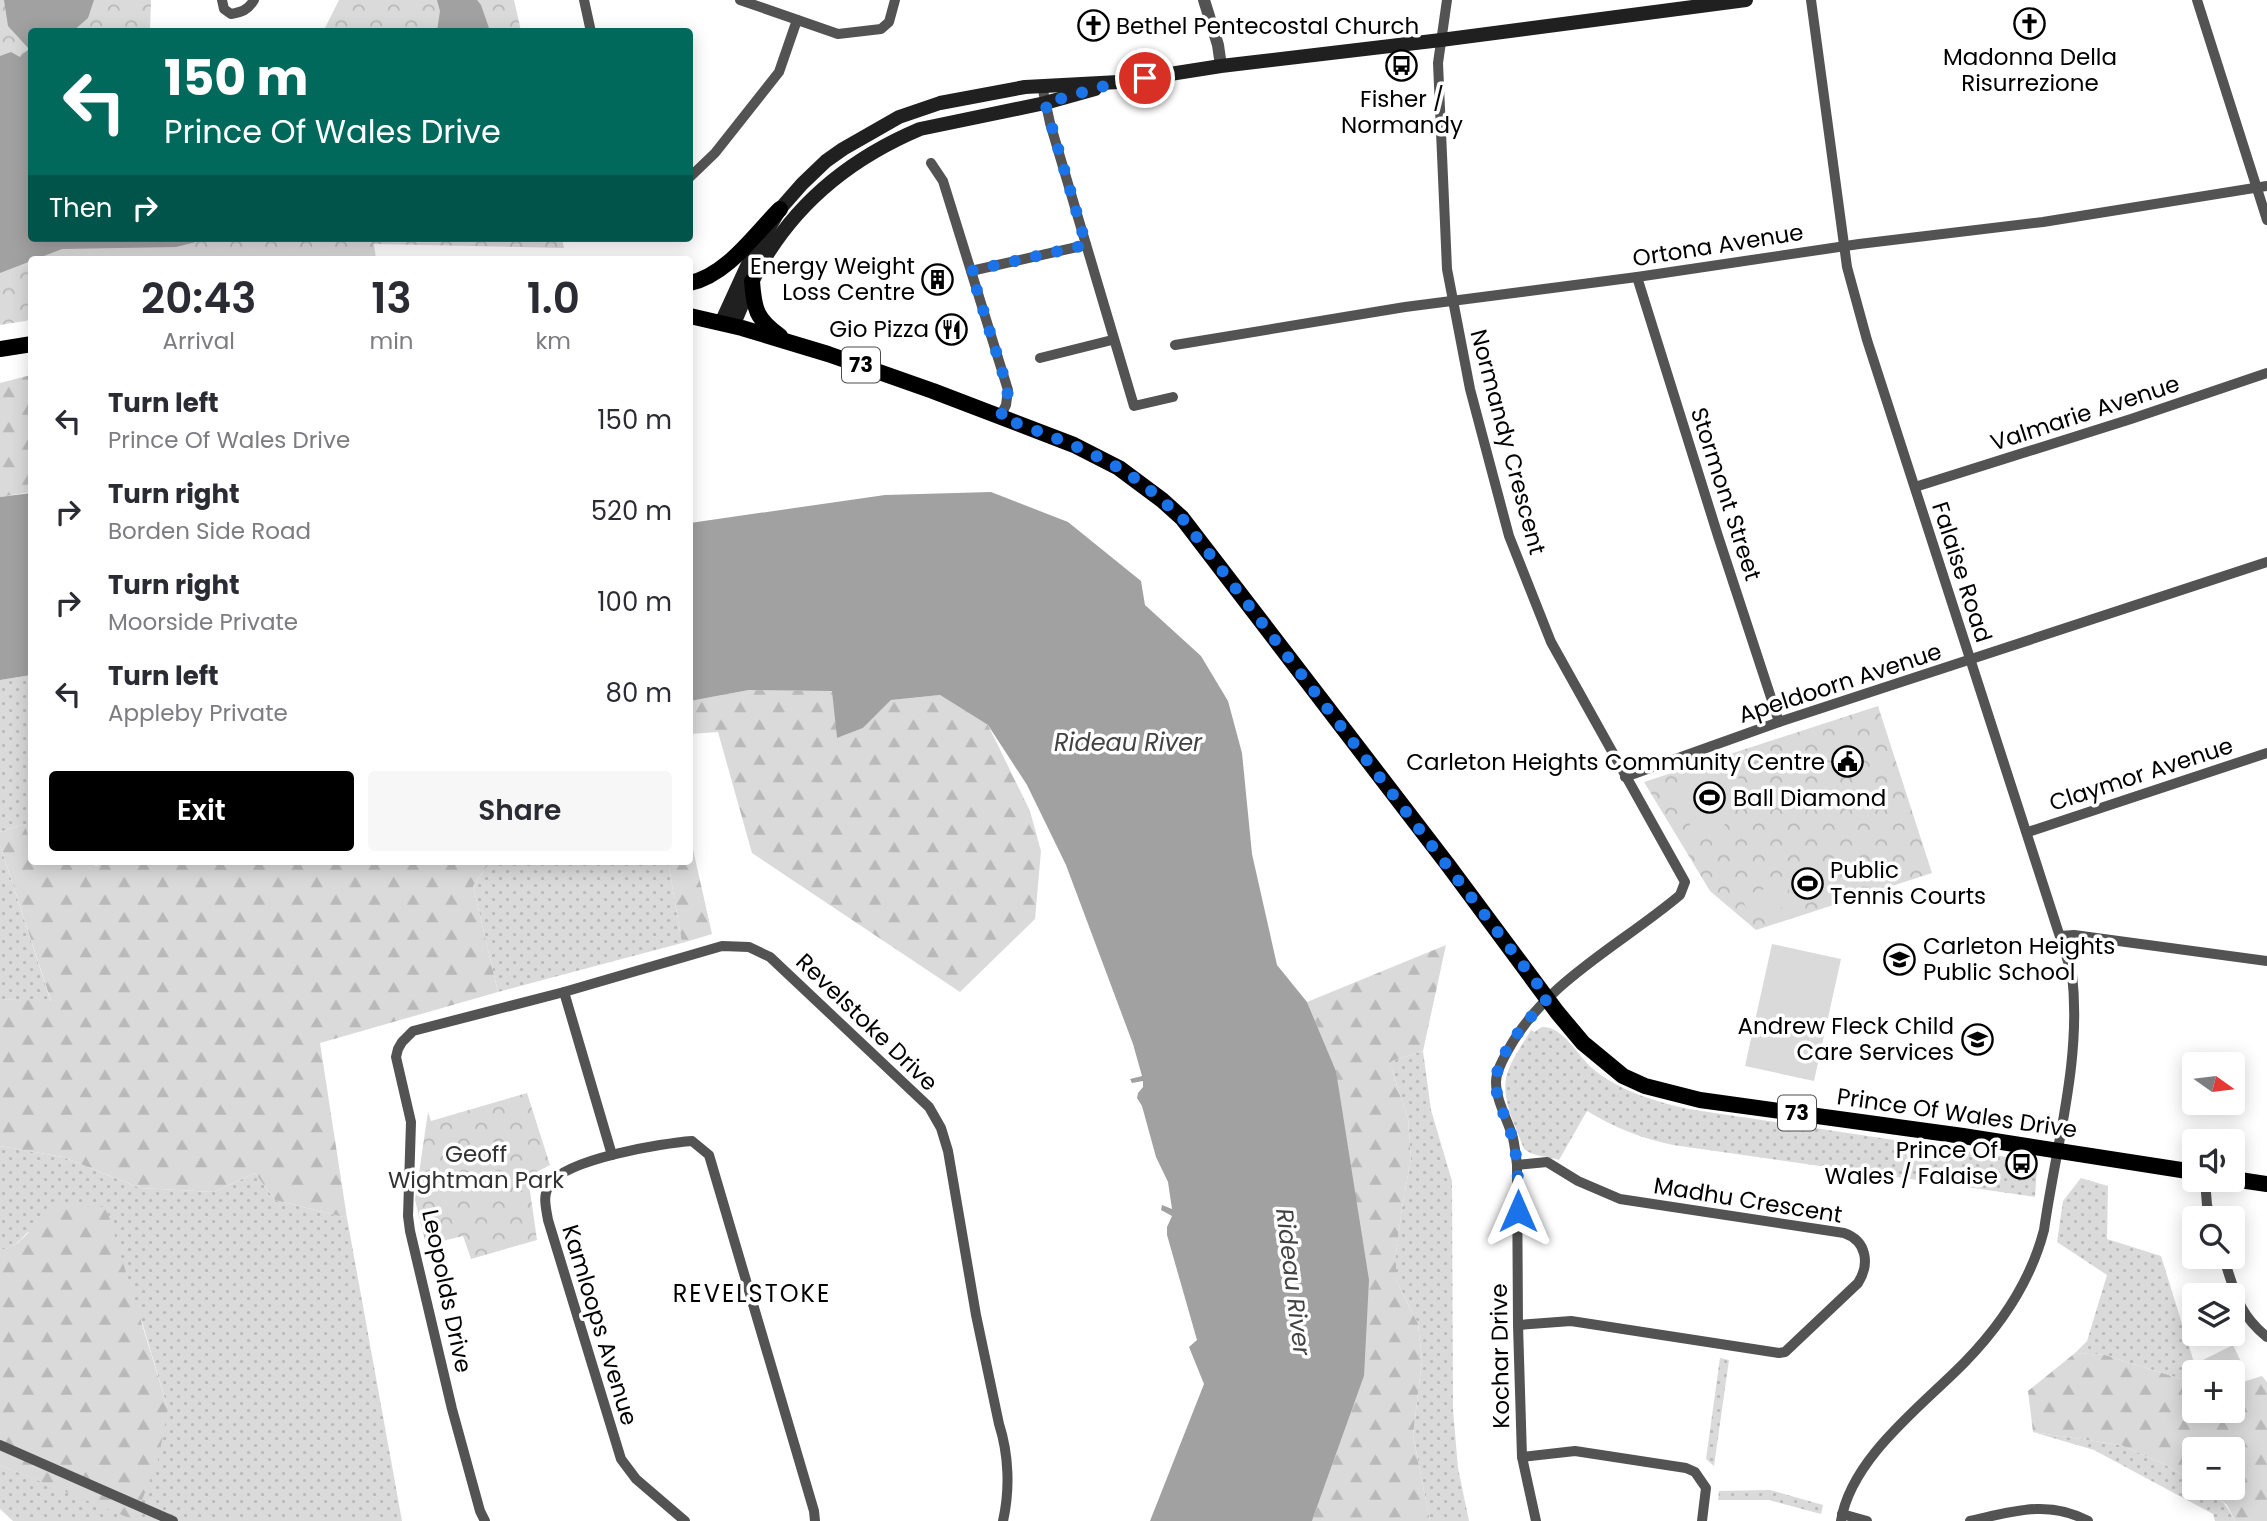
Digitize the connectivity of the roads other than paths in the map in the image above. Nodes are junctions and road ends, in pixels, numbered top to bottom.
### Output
1 (222, 0) edge
2 (254, 0) edge
3 (584, 0) edge
4 (740, 0) edge
5 (895, 0) edge
6 (1204, 0) edge
7 (1447, 0) edge
8 (1746, 0) edge
9 (1811, 0) edge
10 (2197, 0) edge
11 (797, 20) junction
12 (589, 28) edge
13 (1441, 40) junction
14 (1222, 65) junction
15 (1119, 82) junction
16 (1042, 86) junction
17 (1045, 103) junction
18 (843, 149) junction
19 (931, 163) dead end
20 (852, 164) junction
21 (693, 174) edge
22 (2262, 188) edge
23 (780, 209) junction
24 (2267, 220) edge
25 (1086, 245) junction
26 (1844, 246) junction
27 (971, 271) junction
28 (1637, 277) junction
29 (752, 281) junction
30 (693, 283) edge
31 (1453, 302) junction
32 (693, 317) edge
33 (727, 325) junction
34 (1112, 340) junction
35 (787, 341) junction
36 (28, 345) edge
37 (1175, 345) dead end
38 (0, 349) edge
39 (1040, 358) dead end
40 (2267, 373) edge
41 (1173, 397) dead end
42 (1000, 417) junction
43 (1915, 487) junction
44 (2267, 562) edge
45 (1970, 660) junction
46 (1779, 722) junction
47 (2267, 753) edge
48 (1625, 777) junction
49 (2028, 832) junction
50 (2060, 936) junction
51 (2267, 961) edge
52 (564, 992) junction
53 (1548, 998) junction
54 (414, 1031) joint
55 (2057, 1150) junction
56 (612, 1155) junction
57 (1517, 1165) junction
58 (2182, 1170) edge
59 (2245, 1181) edge
60 (2267, 1184) edge
61 (2227, 1269) edge
62 (1518, 1325) junction
63 (2267, 1337) edge
64 (0, 1445) edge
65 (1522, 1457) junction
66 (1841, 1518) edge
67 (173, 1521) edge
68 (485, 1521) edge
69 (685, 1521) edge
70 (815, 1521) edge
71 (1003, 1521) edge
72 (1536, 1521) edge
73 (1702, 1521) edge
74 (1867, 1521) edge
75 (1970, 1521) edge
76 (2088, 1521) edge

1 - 2 street
3 - 12 street
4 - 11 street
5 - 11 street
6 - 14 street
7 - 13 street, Normandy Crescent
8 - 13 main road
9 - 26 street, Falaise Road
10 - 22 street
11 - 21 street
13 - 14 main road
13 - 31 street, Normandy Crescent
14 - 15 main road
15 - 16 main road
15 - 17 main road
16 - 17 street
16 - 18 main road
17 - 20 main road
17 - 25 street
18 - 20 main road
18 - 23 main road
19 - 27 street
20 - 29 main road
22 - 24 street
22 - 26 street, Ortona Avenue
23 - 30 main road
23 - 33 main road
25 - 27 street
25 - 34 street
26 - 28 street, Ortona Avenue
26 - 43 street, Falaise Road
27 - 42 street
28 - 31 street, Ortona Avenue
28 - 46 street, Stormont Street
29 - 33 main road
29 - 35 main road
31 - 37 street, Ortona Avenue
31 - 48 street, Normandy Crescent
32 - 33 main road, Prince Of Wales Drive / 73
33 - 35 main road, Prince Of Wales Drive / 73
34 - 39 street
34 - 41 street
35 - 42 main road, Prince Of Wales Drive / 73
36 - 38 main road
40 - 43 street, Valmarie Avenue
42 - 53 main road, Prince Of Wales Drive / 73
43 - 45 street, Falaise Road
44 - 45 street, Apeldoorn Avenue
45 - 46 street, Apeldoorn Avenue
45 - 49 street, Falaise Road
46 - 48 street, Apeldoorn Avenue
47 - 49 street, Claymor Avenue
48 - 53 street, Normandy Crescent
49 - 50 street, Falaise Road
50 - 51 street
50 - 55 street, Falaise Road
52 - 54 street, Revelstoke Drive
52 - 56 street
52 - 71 street, Revelstoke Drive
53 - 55 main road, Prince Of Wales Drive / 73
53 - 57 street, Kochar Drive
54 - 68 street, Leopolds Drive
55 - 58 main road, Prince Of Wales Drive / 73
55 - 66 street
56 - 69 street, Kamloops Avenue
56 - 70 street, Kamloops Avenue
57 - 62 street, Kochar Drive
57 - 62 street, Madhu Crescent
59 - 60 main road
61 - 63 street
62 - 65 street, Kochar Drive
64 - 67 street
65 - 72 street, Kochar Drive
65 - 73 street
66 - 74 street
75 - 76 street

